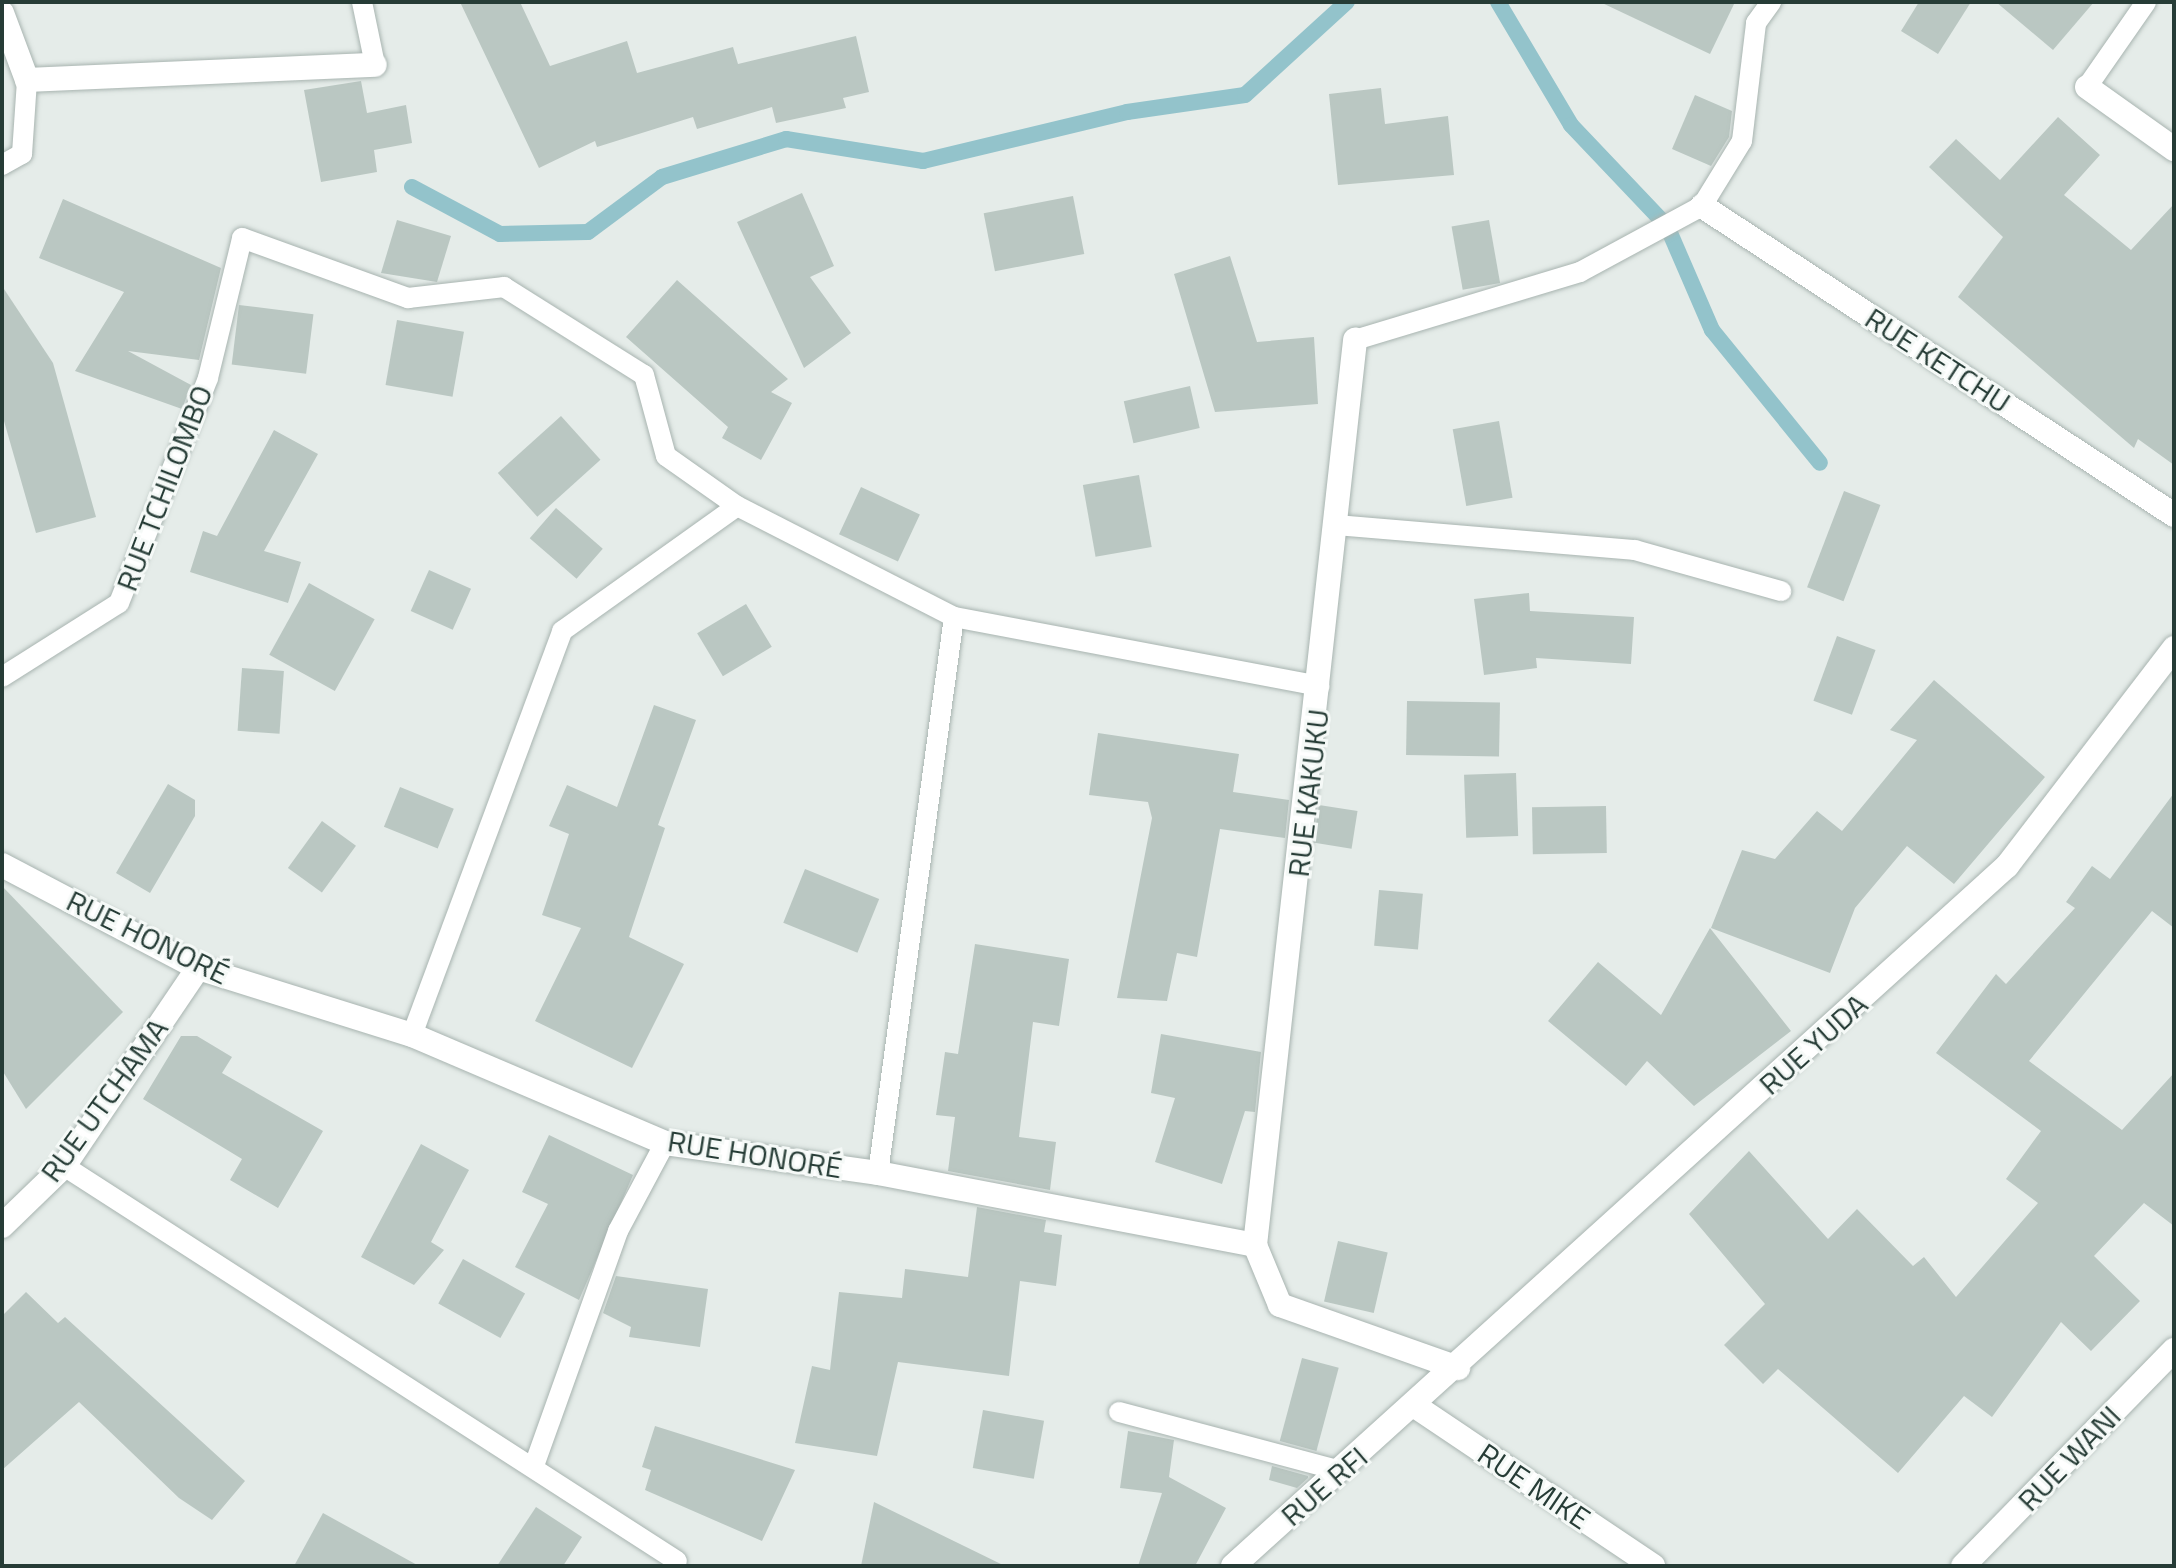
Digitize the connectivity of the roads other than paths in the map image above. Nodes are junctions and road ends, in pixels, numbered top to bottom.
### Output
1 (362, 2) edge
2 (1771, 2) edge
3 (2146, 2) edge
4 (2, 13) edge
5 (375, 65) joint
6 (27, 80) junction
7 (2087, 87) joint
8 (2174, 149) edge
9 (2, 165) edge
10 (1702, 206) junction
11 (1355, 340) joint
12 (737, 506) junction
13 (2174, 515) edge
14 (1337, 525) junction
15 (1781, 591) dead end
16 (954, 617) junction
17 (2174, 648) edge
18 (2, 677) edge
19 (1320, 686) junction
20 (2, 865) edge
21 (198, 968) junction
22 (412, 1035) junction
23 (665, 1143) junction
24 (64, 1166) junction
25 (878, 1173) junction
26 (2, 1226) edge
27 (1255, 1245) junction
28 (2174, 1350) edge
29 (1458, 1368) junction
30 (1415, 1406) junction
31 (1119, 1412) dead end
32 (535, 1463) junction
33 (1340, 1471) junction
34 (677, 1561) dead end
35 (1233, 1566) edge
36 (1653, 1566) edge
37 (1963, 1566) edge

1 - 5 lane
2 - 10 lane
3 - 7 lane
4 - 6 street
5 - 6 street
6 - 9 lane
7 - 8 street
10 - 11 lane
10 - 13 street, RUE KETCHU
11 - 14 street, RUE KAKUKU
12 - 16 lane
12 - 18 lane, RUE TCHILOMBO
12 - 22 lane
14 - 15 lane
14 - 19 street, RUE KAKUKU
16 - 19 lane
16 - 25 lane
17 - 29 street, RUE YUDA
19 - 27 street, RUE KAKUKU
20 - 21 street, RUE HONORÉ
21 - 22 street, RUE HONORÉ
21 - 24 street, RUE UTCHAMA
22 - 23 street, RUE HONORÉ
23 - 25 street, RUE HONORÉ
23 - 32 lane
24 - 26 street, RUE UTCHAMA
24 - 32 lane
25 - 27 street, RUE HONORÉ
27 - 29 street
28 - 37 street, RUE WANI
29 - 30 street, RUE YUDA
30 - 33 street, RUE RFI
30 - 36 street, RUE MIKE
31 - 33 lane
32 - 34 lane
33 - 35 street, RUE RFI

